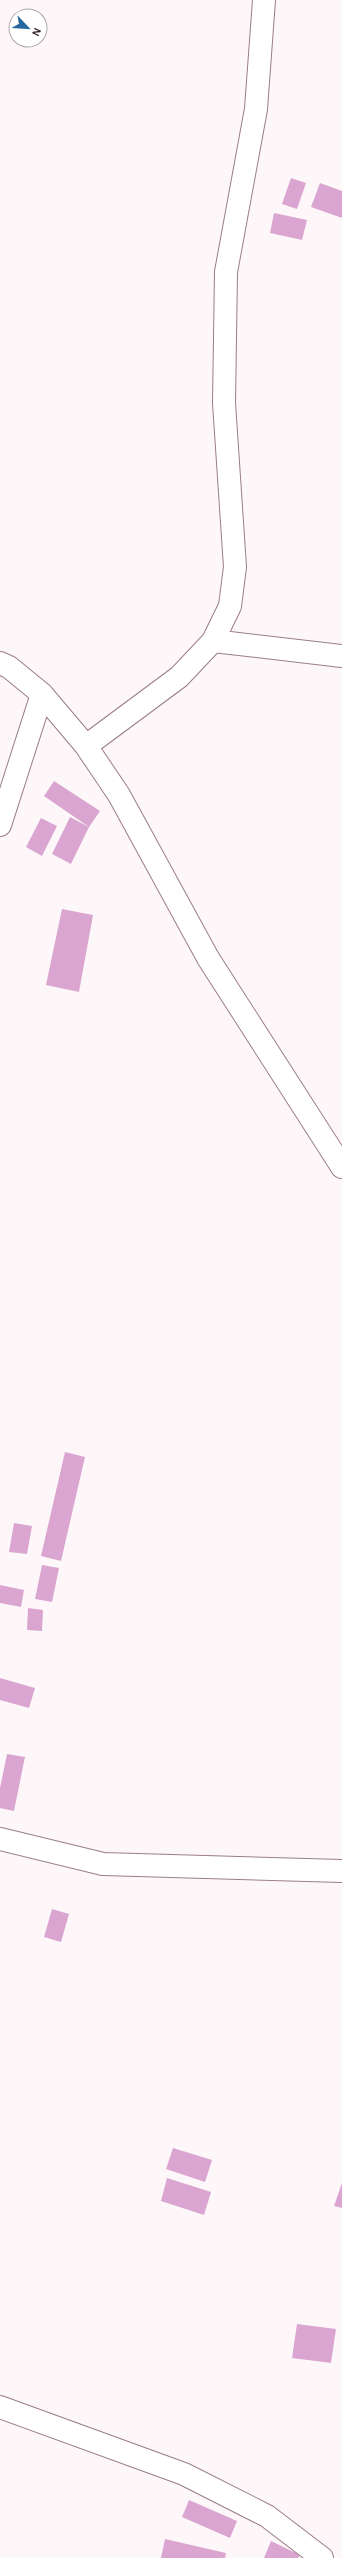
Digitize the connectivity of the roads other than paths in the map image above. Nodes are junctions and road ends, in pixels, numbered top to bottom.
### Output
1 (264, 0) edge
2 (213, 641) junction
3 (342, 656) edge
4 (0, 663) edge
5 (42, 694) junction
6 (86, 746) junction
7 (0, 826) edge
8 (342, 1167) edge
9 (0, 1839) edge
10 (342, 1871) edge
11 (0, 2407) edge
12 (322, 2558) edge

1 - 2 street
2 - 3 street
2 - 6 street
4 - 5 street
5 - 6 street
5 - 7 street
6 - 8 street
9 - 10 street
11 - 12 street

